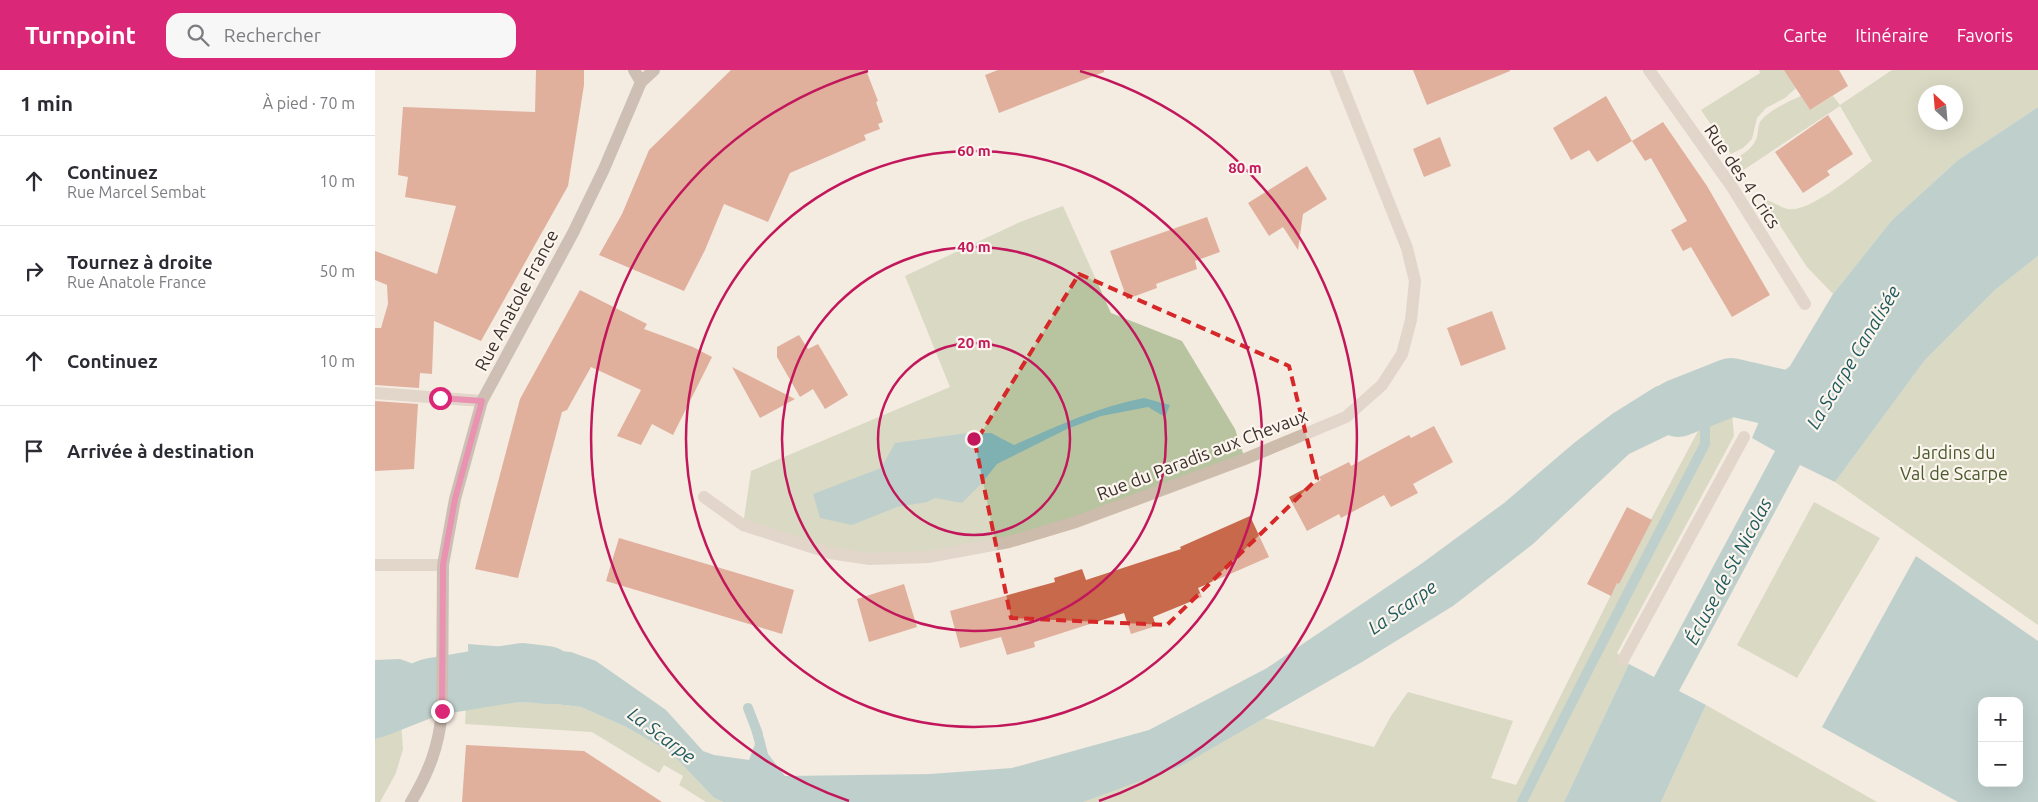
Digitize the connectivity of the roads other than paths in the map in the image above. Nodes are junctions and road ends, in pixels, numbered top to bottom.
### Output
1 (634, 70) edge
2 (654, 70) edge
3 (1336, 70) edge
4 (1649, 70) edge
5 (641, 82) junction
6 (1805, 304) dead end
7 (375, 393) edge
8 (482, 401) junction
9 (1744, 437) dead end
10 (704, 497) dead end
11 (375, 565) edge
12 (443, 565) junction
13 (1623, 660) dead end
14 (411, 802) edge

1 - 5 main road
2 - 5 main road, Rue Anatole France
3 - 10 street, Rue du Paradis aux Chevaux
4 - 6 street, Rue des 4 Crics
5 - 8 main road, Rue Anatole France
7 - 8 street
8 - 12 main road, Rue Anatole France
9 - 13 street
11 - 12 street
12 - 14 main road, Rue Anatole France

